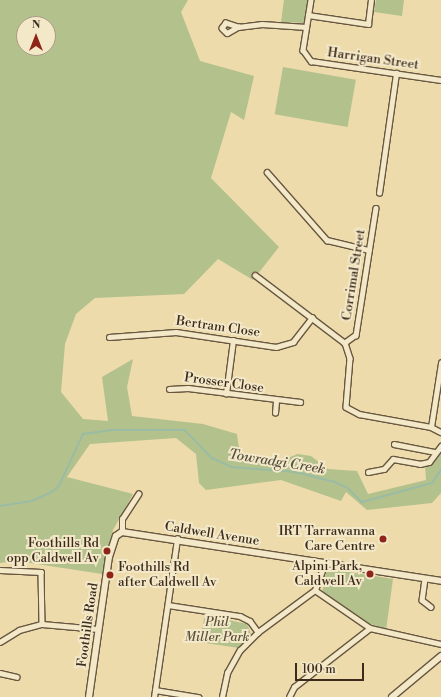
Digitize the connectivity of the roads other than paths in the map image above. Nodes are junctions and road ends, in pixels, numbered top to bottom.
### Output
1 (311, 0) edge
2 (371, 0) edge
3 (308, 15) junction
4 (238, 27) dead end
5 (306, 27) junction
6 (396, 73) junction
7 (441, 80) edge
8 (267, 172) dead end
9 (379, 193) dead end
10 (376, 208) dead end
11 (369, 250) junction
12 (254, 275) dead end
13 (312, 318) junction
14 (109, 337) dead end
15 (232, 340) junction
16 (346, 343) junction
17 (441, 363) edge
18 (169, 389) dead end
19 (226, 394) junction
20 (276, 401) junction
21 (300, 402) dead end
22 (275, 413) dead end
23 (431, 427) junction
24 (441, 432) edge
25 (394, 444) dead end
26 (441, 446) edge
27 (434, 452) junction
28 (368, 472) dead end
29 (138, 494) dead end
30 (122, 532) junction
31 (177, 539) junction
32 (325, 563) junction
33 (0, 570) edge
34 (424, 579) junction
35 (441, 581) edge
36 (315, 590) junction
37 (168, 605) junction
38 (431, 607) dead end
39 (42, 624) junction
40 (370, 628) junction
41 (98, 629) junction
42 (258, 632) junction
43 (0, 642) edge
44 (441, 644) edge
45 (441, 656) edge
46 (0, 673) edge
47 (17, 676) dead end
48 (155, 690) junction
49 (88, 697) edge
50 (154, 697) edge
51 (198, 697) edge
52 (222, 697) edge
53 (289, 697) edge
54 (392, 697) edge

1 - 3 street
2 - 3 street
3 - 5 street
4 - 5 street
5 - 6 street, Harrigan Street
6 - 7 street, Harrigan Street
6 - 9 street
8 - 11 street
10 - 11 street, Corrimal Street
11 - 16 street, Corrimal Street
12 - 13 street
13 - 15 street, Bertram Close
13 - 16 street
14 - 15 street, Bertram Close
15 - 19 street
16 - 23 street
17 - 23 street
18 - 19 street, Prosser Close
19 - 20 street, Prosser Close
20 - 21 street, Prosser Close
20 - 22 street, Prosser Close
23 - 24 street
25 - 27 street
26 - 27 street
27 - 28 street
29 - 30 street, Foothills Road
30 - 31 main road, Caldwell Avenue
30 - 41 main road, Foothills Road
31 - 32 main road, Caldwell Avenue
31 - 37 street
32 - 34 main road, Caldwell Avenue
32 - 36 street
33 - 39 street
34 - 35 main road, Caldwell Avenue
34 - 38 street
36 - 40 street
36 - 42 street
37 - 42 street
37 - 48 street
39 - 41 street
39 - 43 street
40 - 44 street
40 - 53 street
41 - 49 main road, Foothills Road
42 - 52 street
45 - 54 main road
46 - 47 street
48 - 50 street
48 - 51 street

